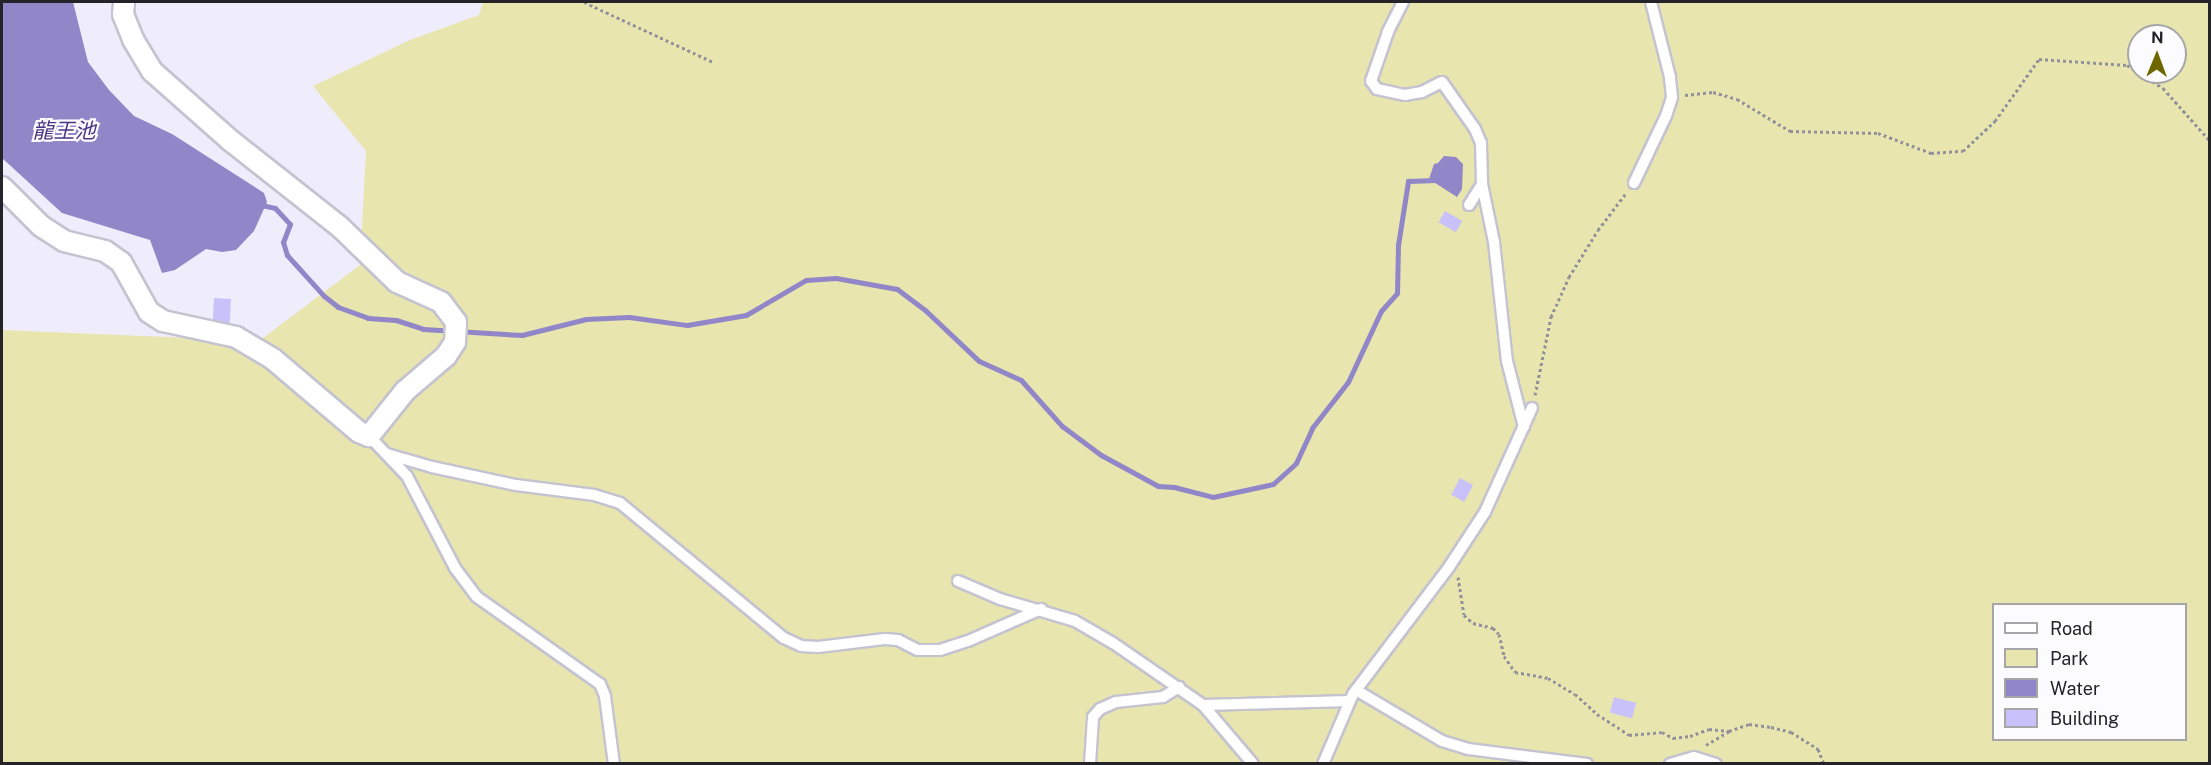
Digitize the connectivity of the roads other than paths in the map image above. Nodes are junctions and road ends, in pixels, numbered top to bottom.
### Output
1 (123, 2) edge
2 (1402, 2) edge
3 (1651, 2) edge
4 (1634, 183) road end
5 (1482, 184) junction
6 (2, 187) edge
7 (1469, 205) dead end
8 (1532, 408) road end
9 (1524, 427) junction
10 (369, 436) junction
11 (387, 454) junction
12 (958, 581) dead end
13 (1041, 609) junction
14 (1179, 687) junction
15 (1356, 690) junction
16 (1350, 701) junction
17 (1203, 705) junction
18 (614, 764) edge
19 (1090, 764) edge
20 (1253, 764) edge
21 (1323, 764) edge
22 (1587, 764) edge
23 (1670, 764) edge
24 (1716, 764) edge

1 - 10 street
2 - 5 lane
3 - 4 lane
5 - 7 lane
5 - 9 lane
6 - 10 street
8 - 9 lane
9 - 15 lane
10 - 11 lane
11 - 13 lane
11 - 18 lane
12 - 13 lane
13 - 14 lane
14 - 17 lane
14 - 19 lane
15 - 16 lane
15 - 22 lane
16 - 17 lane
16 - 21 lane
17 - 20 lane
23 - 24 lane

